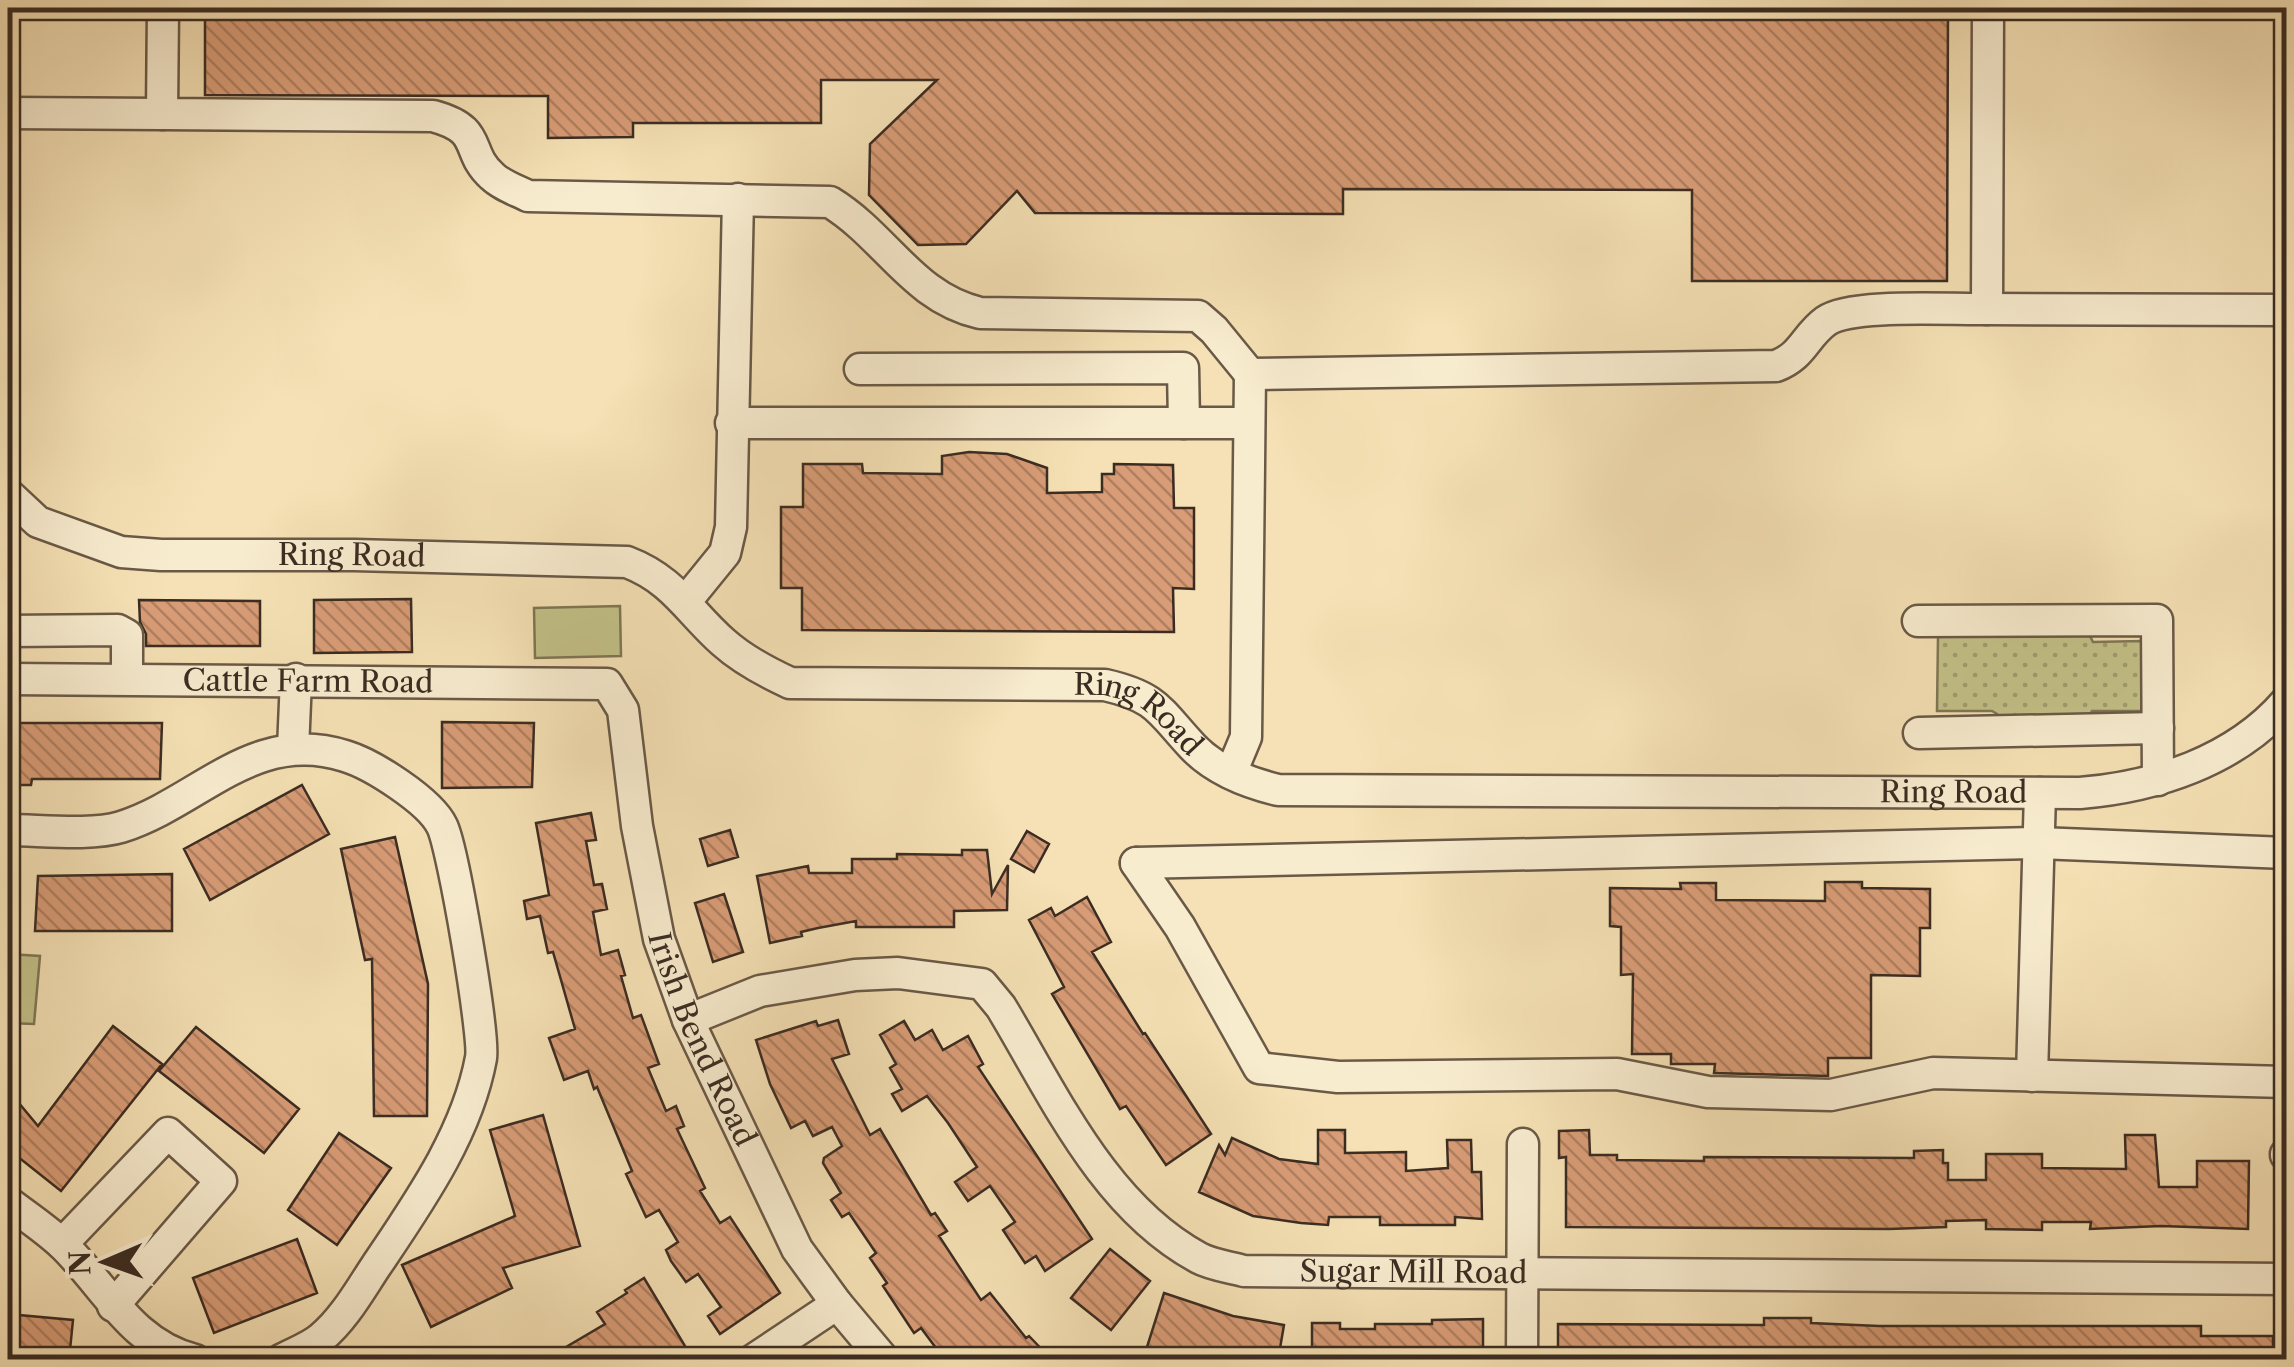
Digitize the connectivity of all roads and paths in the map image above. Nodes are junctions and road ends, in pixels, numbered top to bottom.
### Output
1 (163, 8) edge
2 (1988, 8) edge
3 (8, 112) edge
4 (162, 114) junction
5 (738, 199) junction
6 (1987, 309) junction
7 (2286, 310) edge
8 (860, 369) dead end
9 (1250, 374) junction
10 (734, 413) junction
11 (1184, 423) junction
12 (1249, 423) junction
13 (10, 501) edge
14 (686, 600) junction
15 (1918, 621) dead end
16 (8, 631) edge
17 (8, 679) edge
18 (127, 679) junction
19 (296, 680) junction
20 (607, 684) joint
21 (2286, 702) edge
22 (2158, 728) junction
23 (1919, 734) dead end
24 (293, 749) junction
25 (1231, 774) junction
26 (2158, 780) junction
27 (2040, 793) junction
28 (8, 830) edge
29 (2039, 844) junction
30 (2286, 853) edge
31 (688, 1020) junction
32 (2032, 1076) junction
33 (2286, 1082) edge
34 (1523, 1144) dead end
35 (8, 1202) edge
36 (62, 1244) junction
37 (1522, 1274) junction
38 (2286, 1279) edge
39 (837, 1304) junction
40 (114, 1306) junction
41 (195, 1360) edge
42 (281, 1360) edge
43 (753, 1360) edge
44 (884, 1360) edge
45 (1522, 1360) edge

1 - 4 street
2 - 6 street
3 - 4 street
4 - 5 street
5 - 9 street
5 - 10 street
6 - 7 street
6 - 9 street
8 - 11 street
9 - 12 street
10 - 11 street
10 - 14 street
11 - 12 street
12 - 25 street
13 - 14 street, Ring Road
14 - 25 street, Ring Road
15 - 22 street
16 - 18 street
17 - 18 street, Cattle Farm Road
18 - 19 street, Cattle Farm Road
19 - 20 street, Cattle Farm Road
19 - 24 street
20 - 31 street, Irish Bend Road
21 - 26 street, Ring Road
22 - 23 street
22 - 26 street
24 - 28 street
24 - 42 street
25 - 27 street, Ring Road
26 - 27 street, Ring Road
27 - 29 street
29 - 30 street
29 - 32 street
29 - 32 street
31 - 37 street, Sugar Mill Road
31 - 39 street, Irish Bend Road
32 - 33 street
34 - 37 street
35 - 36 street
36 - 40 street
36 - 40 street
37 - 38 street, Sugar Mill Road
37 - 45 street
39 - 43 street
39 - 44 street, Irish Bend Road
40 - 41 street

